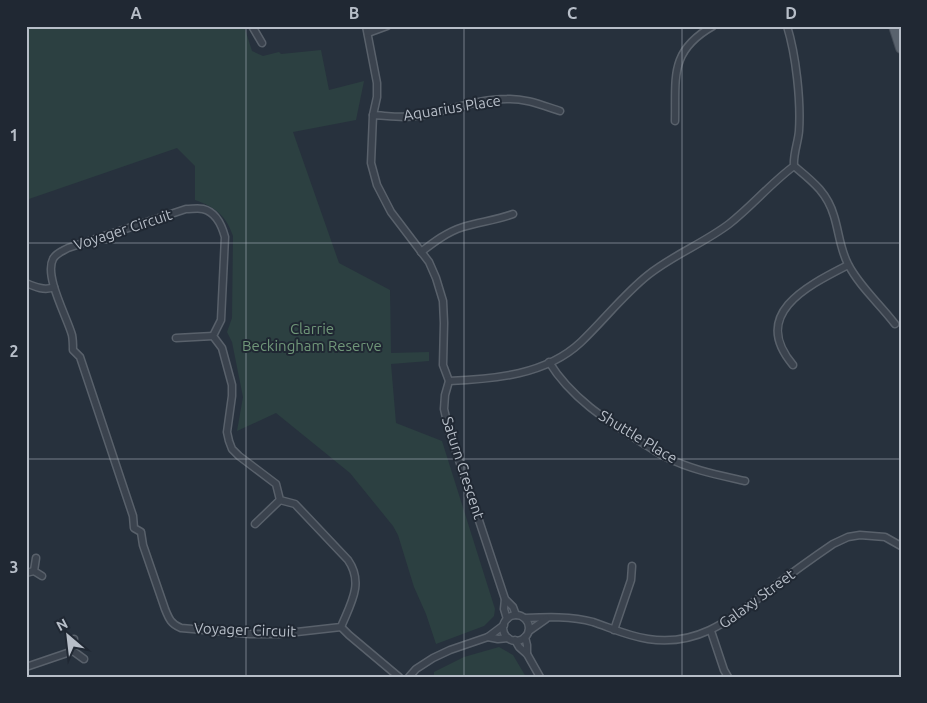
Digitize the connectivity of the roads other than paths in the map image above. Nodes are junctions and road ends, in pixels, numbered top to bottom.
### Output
1 (252, 26) edge
2 (387, 26) edge
3 (713, 26) edge
4 (787, 26) edge
5 (894, 26) edge
6 (367, 30) edge
7 (262, 43) dead end
8 (901, 48) edge
9 (560, 111) dead end
10 (373, 115) junction
11 (675, 122) dead end
12 (794, 166) junction
13 (513, 214) dead end
14 (422, 252) junction
15 (848, 266) junction
16 (26, 283) edge
17 (54, 287) junction
18 (895, 324) dead end
19 (214, 336) junction
20 (176, 338) dead end
21 (549, 362) junction
22 (794, 365) dead end
23 (449, 381) junction
24 (745, 481) dead end
25 (280, 500) junction
26 (255, 524) dead end
27 (901, 546) edge
28 (36, 558) dead end
29 (632, 566) dead end
30 (34, 571) junction
31 (26, 573) edge
32 (42, 576) dead end
33 (506, 600) junction
34 (516, 615) junction
35 (525, 618) junction
36 (546, 619) junction
37 (505, 622) junction
38 (341, 627) junction
39 (614, 630) junction
40 (711, 631) junction
41 (527, 634) junction
42 (488, 637) junction
43 (74, 639) dead end
44 (511, 639) junction
45 (73, 651) junction
46 (527, 654) junction
47 (84, 660) dead end
48 (26, 667) edge
49 (399, 677) edge
50 (409, 677) edge
51 (540, 677) edge
52 (728, 677) edge

1 - 7 street
2 - 6 street
3 - 11 street
4 - 12 street
5 - 8 main road
6 - 10 street, Saturn Crescent
9 - 10 street, Aquarius Place
10 - 14 street, Saturn Crescent
12 - 15 street
12 - 21 street
13 - 14 street
14 - 23 street, Saturn Crescent
15 - 18 street
15 - 22 street
16 - 17 street
17 - 19 street, Voyager Circuit
17 - 38 street, Voyager Circuit
19 - 20 street
19 - 25 street
21 - 23 street
21 - 24 street, Shuttle Place
23 - 33 street, Saturn Crescent
25 - 26 street
25 - 38 street
27 - 40 street, Galaxy Street
28 - 30 street
29 - 39 street
30 - 31 street
30 - 32 street
33 - 34 street, Saturn Crescent
33 - 37 street, Saturn Crescent
34 - 35 street
34 - 37 street
35 - 36 street, Galaxy Street
35 - 41 street
36 - 39 street, Galaxy Street
36 - 41 street
37 - 42 street
37 - 44 street
38 - 49 street
39 - 40 street, Galaxy Street
40 - 52 street
41 - 44 street
41 - 46 street
42 - 44 street
42 - 50 street
43 - 45 street
44 - 46 street
45 - 47 street
45 - 48 street
46 - 51 street

